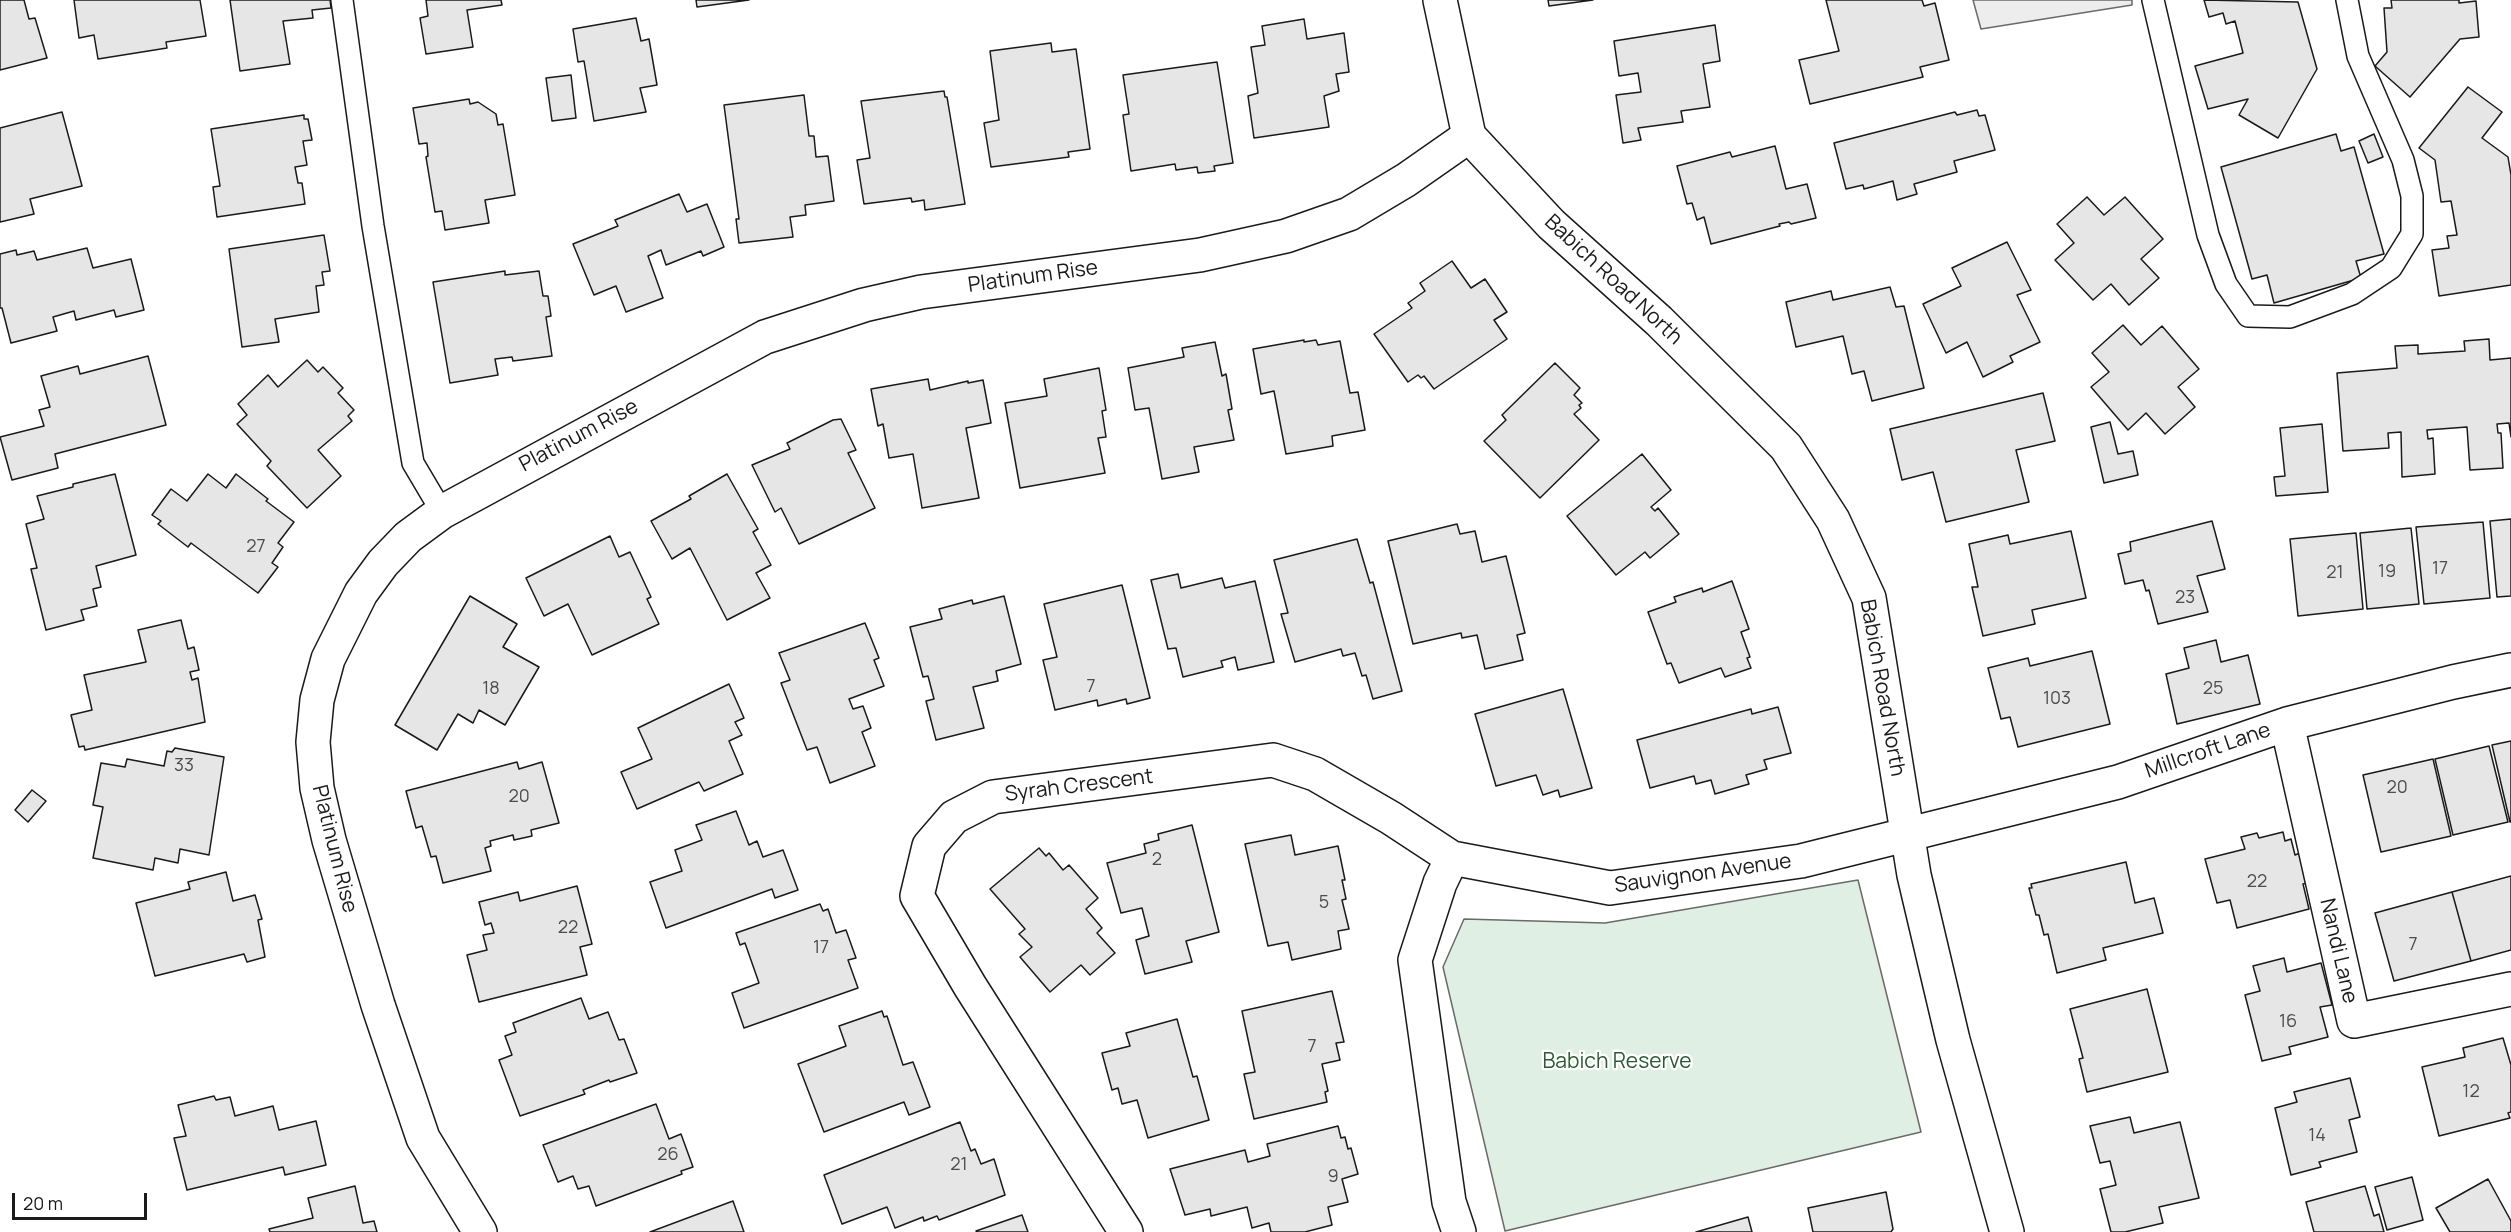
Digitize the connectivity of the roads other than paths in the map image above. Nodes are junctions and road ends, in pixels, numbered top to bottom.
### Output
1 (342, 0) edge
2 (1440, 0) edge
3 (2153, 0) edge
4 (2347, 0) edge
5 (1469, 136) junction
6 (442, 512) junction
7 (2511, 670) edge
8 (2287, 724) junction
9 (1906, 835) junction
10 (1452, 858) junction
11 (2511, 988) edge
12 (480, 1232) edge
13 (1126, 1232) edge
14 (1459, 1232) edge
15 (2007, 1232) edge

1 - 6 lane
2 - 5 street
3 - 4 lane
5 - 6 street, Platinum Rise
5 - 9 street, Babich Road North
6 - 12 street, Platinum Rise
7 - 8 street, Millcroft Lane
8 - 9 street, Millcroft Lane
8 - 11 street, Nandi Lane
9 - 10 street, Sauvignon Avenue
9 - 15 street, Babich Road North
10 - 13 street, Syrah Crescent
10 - 14 street

